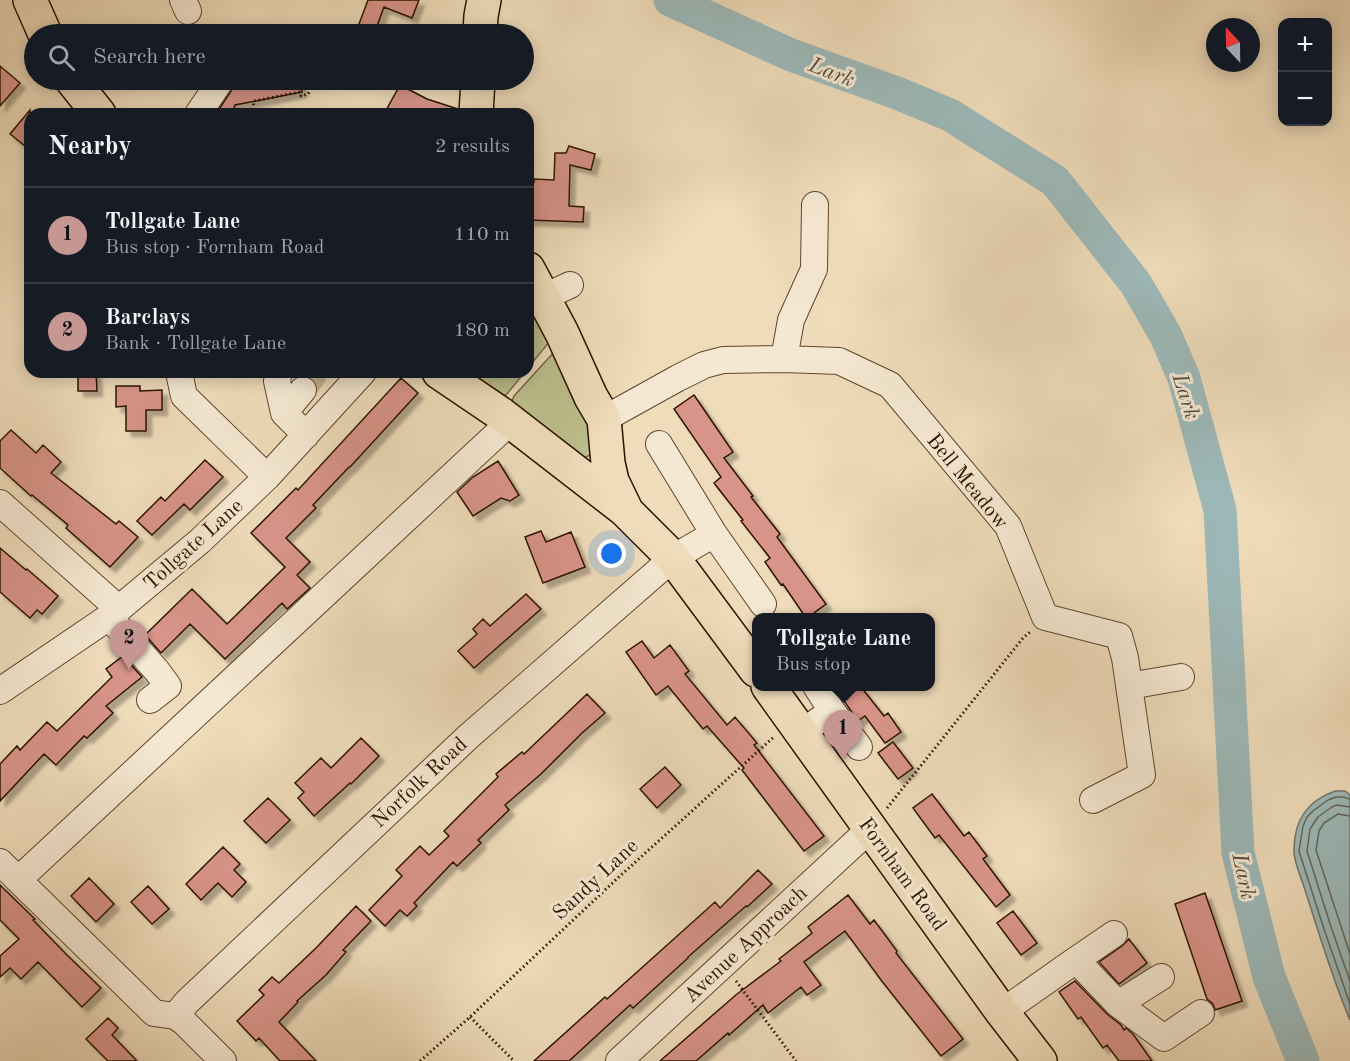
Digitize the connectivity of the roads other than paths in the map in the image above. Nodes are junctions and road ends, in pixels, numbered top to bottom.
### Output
1 (30, 0) edge
2 (484, 0) edge
3 (41, 24) edge
4 (480, 24) edge
5 (80, 90) edge
6 (214, 90) edge
7 (477, 90) edge
8 (94, 108) edge
9 (202, 108) edge
10 (476, 108) edge
11 (808, 216) dead end
12 (534, 274) edge
13 (784, 359) junction
14 (180, 378) edge
15 (358, 378) edge
16 (448, 378) edge
17 (291, 382) tunnel mouth
18 (597, 408) junction
19 (511, 422) junction
20 (306, 435) junction
21 (659, 444) dead end
22 (580, 476) junction
23 (267, 477) junction
24 (0, 503) edge
25 (626, 510) junction
26 (714, 534) junction
27 (673, 558) junction
28 (763, 604) dead end
29 (114, 613) junction
30 (752, 665) edge
31 (1181, 677) dead end
32 (1129, 687) junction
33 (0, 691) edge
34 (771, 691) edge
35 (819, 691) edge
36 (150, 700) dead end
37 (832, 711) junction
38 (797, 727) junction
39 (859, 747) dead end
40 (1092, 800) dead end
41 (871, 828) junction
42 (9, 871) edge
43 (1114, 934) dead end
44 (1076, 960) junction
45 (1161, 977) dead end
46 (1118, 1004) junction
47 (1002, 1012) junction
48 (1201, 1013) dead end
49 (175, 1016) junction
50 (223, 1061) edge
51 (619, 1061) edge
52 (1040, 1061) edge

1 - 3 main road
2 - 4 main road
5 - 8 main road
6 - 9 street
7 - 10 main road
11 - 13 street
12 - 18 main road
13 - 18 street, Bell Meadow
13 - 32 street, Bell Meadow
14 - 23 street
15 - 20 street, Tollgate Lane
16 - 19 main road
17 - 20 street
18 - 22 main road
18 - 25 main road
19 - 22 main road
19 - 42 street
20 - 23 street, Tollgate Lane
21 - 26 street
22 - 25 main road
23 - 29 street, Tollgate Lane
24 - 29 street
25 - 27 main road
26 - 27 street, Norfolk Road
26 - 28 street
27 - 30 main road
27 - 49 street, Norfolk Road
29 - 33 street, Tollgate Lane
29 - 36 street
31 - 32 street
32 - 40 street
34 - 38 main road, Fornham Road
35 - 37 street
37 - 38 street
37 - 39 street
38 - 41 main road, Fornham Road
41 - 47 main road, Fornham Road
41 - 51 street, Avenue Approach
42 - 49 street
43 - 44 street
44 - 46 street
44 - 47 street
45 - 46 street
46 - 48 street
47 - 52 main road, Fornham Road
49 - 50 street

